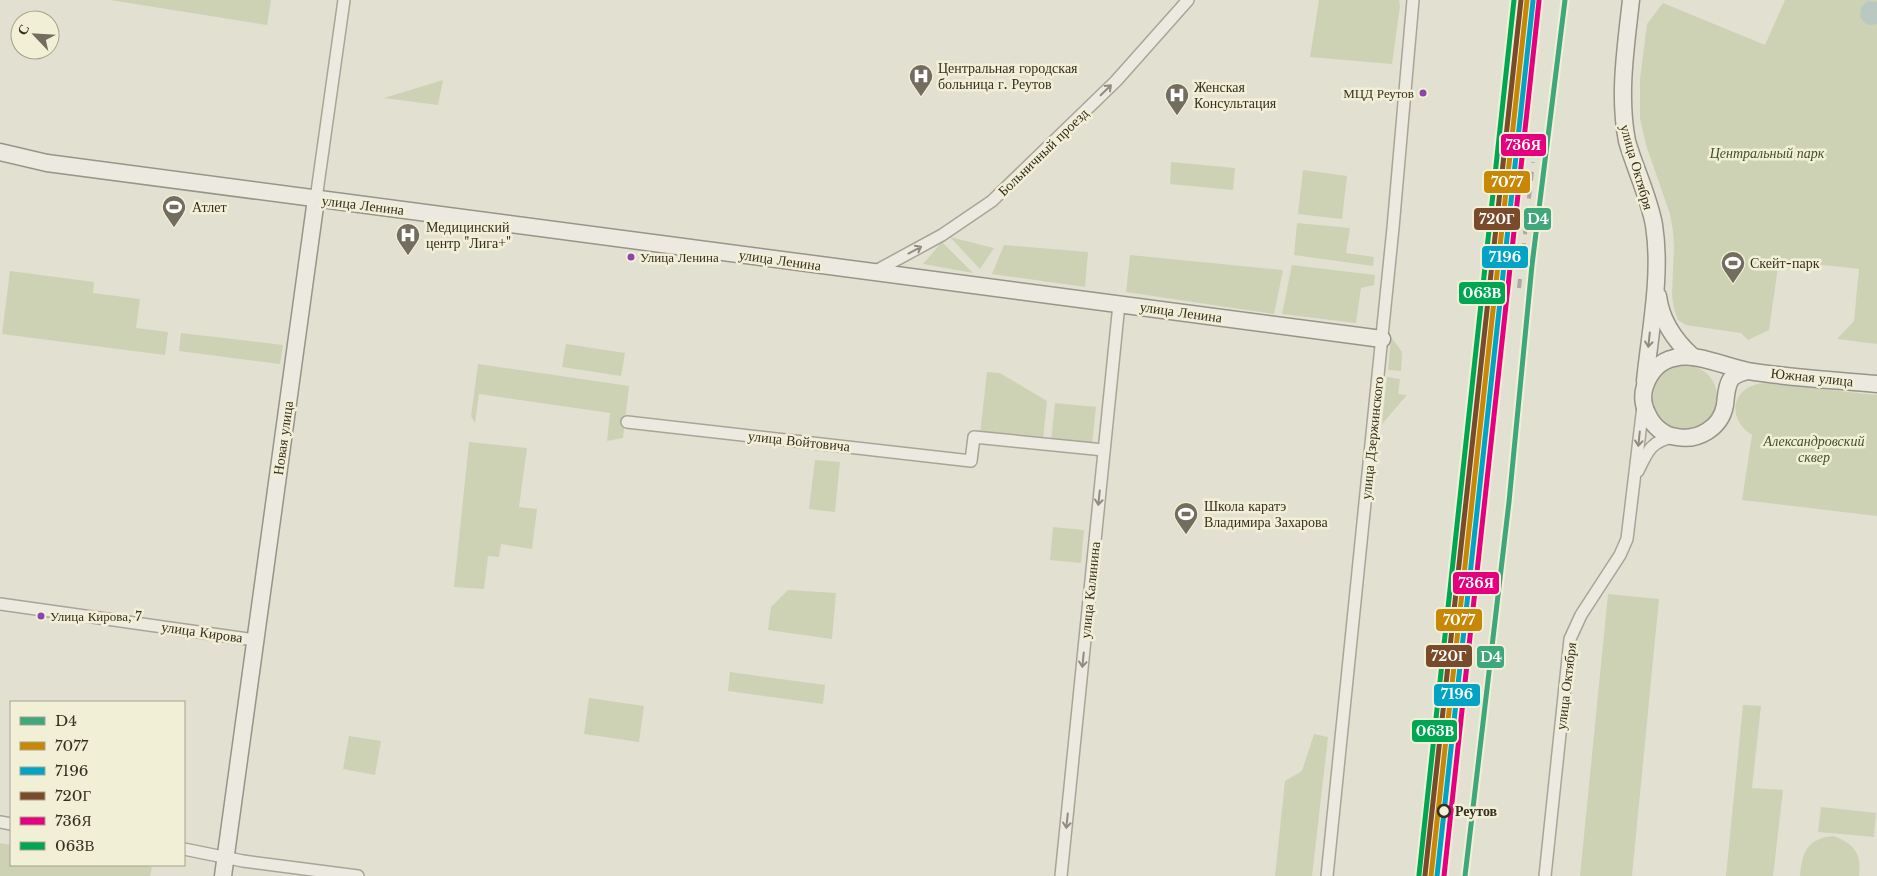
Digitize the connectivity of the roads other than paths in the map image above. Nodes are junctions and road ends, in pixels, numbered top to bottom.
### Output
1 (344, 0) edge
2 (1188, 0) edge
3 (1413, 0) edge
4 (1631, 0) edge
5 (0, 152) edge
6 (316, 199) junction
7 (872, 273) junction
8 (1656, 274) junction
9 (1119, 304) junction
10 (1382, 339) junction
11 (1698, 358) junction
12 (1747, 371) junction
13 (1877, 384) edge
14 (1644, 394) junction
15 (1726, 396) junction
16 (627, 422) dead end
17 (1673, 437) junction
18 (1104, 450) junction
19 (1634, 479) junction
20 (0, 604) edge
21 (255, 640) junction
22 (185, 849) edge
23 (225, 858) junction
24 (223, 876) edge
25 (358, 876) edge
26 (1061, 876) edge
27 (1328, 876) edge
28 (1545, 876) edge

1 - 6 street, Новая улица
7 -> 2 street, Больничный проезд
3 - 10 street, улица Дзержинского
4 - 8 street, улица Октября
5 - 6 street, улица Ленина
6 - 7 street, улица Ленина
6 - 21 street, Новая улица
7 - 9 street, улица Ленина
8 - 11 street, улица Октября
8 -> 14 street, улица Октября
9 - 10 street, улица Ленина
9 - 18 street, улица Калинина
10 - 27 street, улица Дзержинского
11 - 12 street, Южная улица
11 - 14 street
11 - 15 street
12 - 13 street, Южная улица
12 - 15 street
14 - 17 street
14 -> 19 street, улица Октября
15 - 17 street
16 - 18 street, улица Войтовича
17 - 19 street, улица Октября
18 -> 26 street, улица Калинина
19 - 28 street, улица Октября
20 - 21 street, улица Кирова
21 - 23 street, Новая улица
22 - 23 street
23 - 24 street, Новая улица
23 - 25 street

